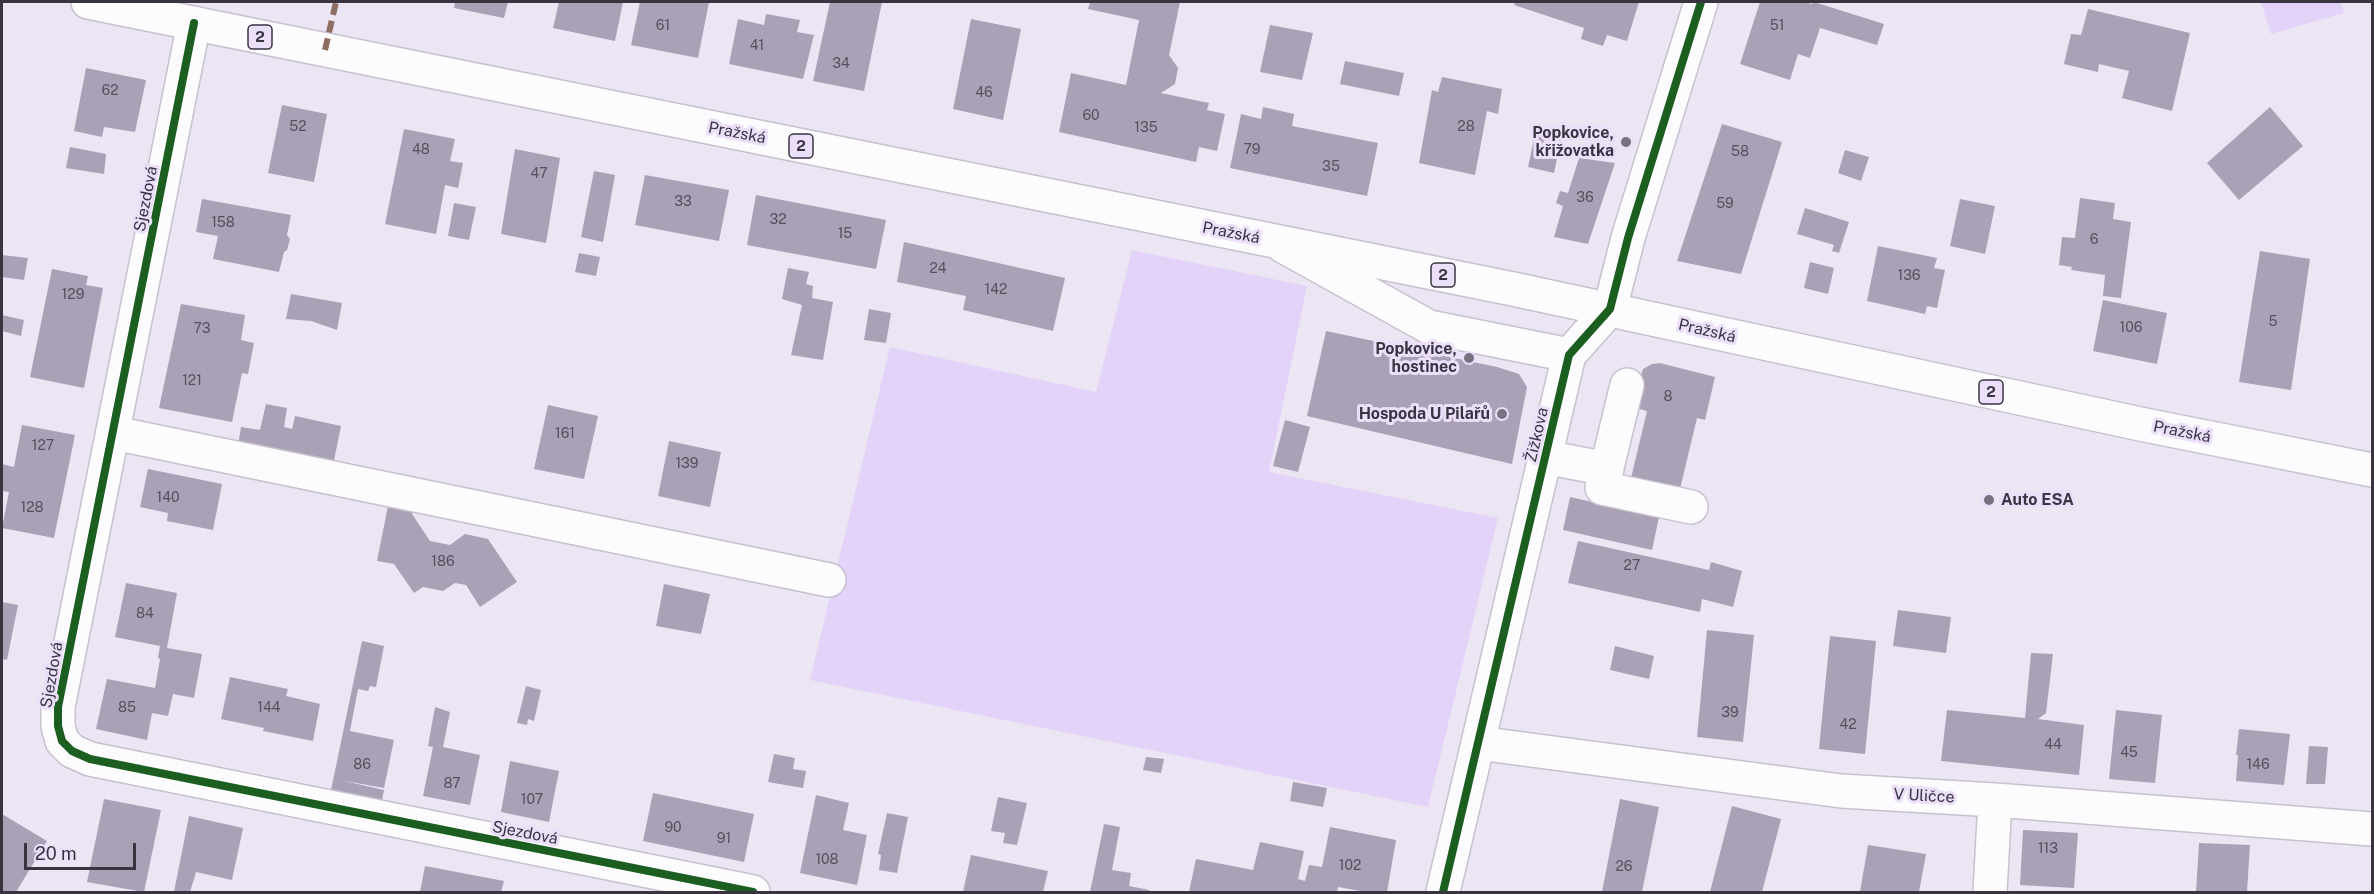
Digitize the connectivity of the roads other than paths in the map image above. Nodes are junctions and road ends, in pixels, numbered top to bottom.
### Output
1 (88, 2) edge
2 (1701, 2) edge
3 (195, 23) junction
4 (1276, 242) junction
5 (1610, 309) junction
6 (1569, 355) junction
7 (1627, 386) dead end
8 (114, 433) junction
9 (1545, 457) junction
10 (1607, 469) junction
11 (2373, 470) edge
12 (1691, 507) dead end
13 (829, 580) dead end
14 (1478, 743) junction
15 (1995, 800) junction
16 (2373, 829) edge
17 (753, 892) edge
18 (1443, 892) edge
19 (1990, 892) edge

1 - 3 street, Pražská / 2
2 - 5 street, Žižkova
3 - 4 street, Pražská / 2
3 - 8 street, Sjezdová
4 - 5 street, Pražská / 2
4 - 6 street
5 - 6 street, Žižkova
5 - 11 street, Pražská / 2
6 - 9 street, Žižkova
7 - 10 street
8 - 13 street
8 - 17 street, Sjezdová
9 - 10 street
9 - 14 street, Žižkova
10 - 12 street
14 - 15 street, V Uličce
14 - 18 street, Žižkova
15 - 16 street, V Uličce
15 - 19 street

